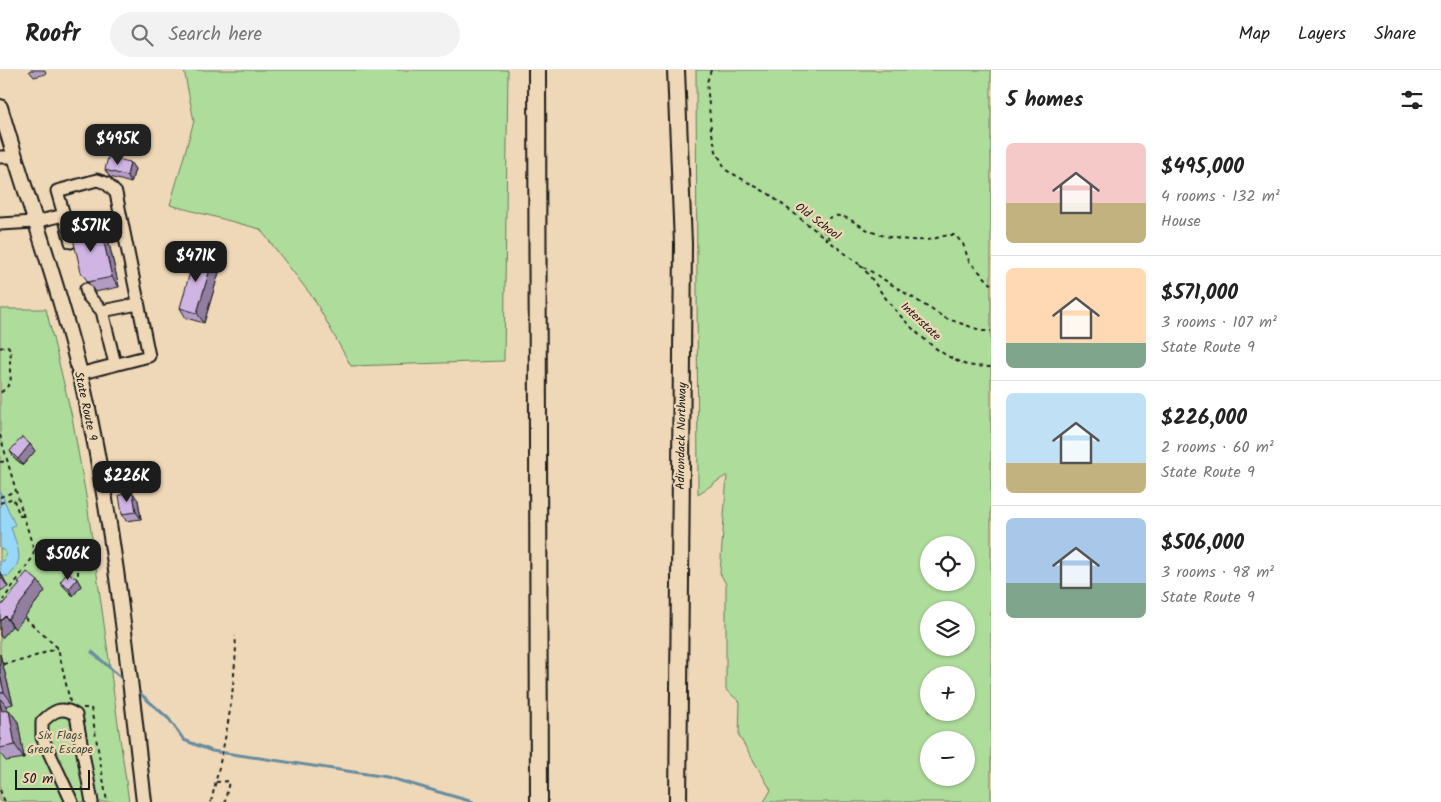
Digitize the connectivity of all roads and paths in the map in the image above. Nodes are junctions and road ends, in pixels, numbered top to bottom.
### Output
1 (537, 70) edge
2 (676, 70) edge
3 (711, 70) edge
4 (0, 107) edge
5 (0, 157) edge
6 (14, 157) junction
7 (64, 215) junction
8 (35, 222) junction
9 (0, 224) edge
10 (71, 242) edge
11 (838, 246) junction
12 (856, 262) junction
13 (991, 284) edge
14 (86, 288) edge
15 (138, 304) junction
16 (102, 311) junction
17 (991, 331) edge
18 (0, 348) edge
19 (115, 364) junction
20 (991, 368) edge
21 (79, 374) junction
22 (0, 393) edge
23 (0, 436) edge
24 (1, 440) edge
25 (8, 461) junction
26 (1, 462) edge
27 (16, 491) junction
28 (0, 498) edge
29 (0, 503) edge
30 (23, 516) junction
31 (34, 550) junction
32 (73, 578) edge
33 (3, 600) junction
34 (0, 603) edge
35 (8, 604) edge
36 (25, 618) dead end
37 (234, 636) dead end
38 (58, 648) junction
39 (3, 664) dead end
40 (90, 708) dead end
41 (72, 709) dead end
42 (216, 782) junction
43 (0, 790) edge
44 (5, 802) edge
45 (72, 802) edge
46 (92, 802) edge
47 (107, 802) edge
48 (144, 802) edge
49 (212, 802) edge
50 (225, 802) edge
51 (538, 802) edge
52 (678, 802) edge

1 - 51 highway
2 - 52 highway, Adirondack Northway
3 - 11 path, Old School
4 - 6 main road, State Route 9
5 - 6 street
6 - 8 main road, State Route 9
7 - 8 street
7 - 10 street
7 - 15 street
8 - 9 street
8 - 21 main road, State Route 9
11 - 12 path, Old School
11 - 13 path
12 - 17 path, Old School
12 - 20 path, Interstate
14 - 16 street
15 - 16 street
15 - 19 street
16 - 19 street
18 - 22 path
19 - 21 street
21 - 48 main road, State Route 9
23 - 24 path
24 - 25 path
25 - 26 path
25 - 27 path
27 - 28 path
27 - 30 path
29 - 30 path
30 - 31 path
31 - 32 path
31 - 33 path
33 - 34 path
33 - 35 path
36 - 38 path
37 - 42 path
38 - 39 path
38 - 41 path
40 - 47 path
42 - 49 path
42 - 50 path
43 - 44 path
45 - 46 street

